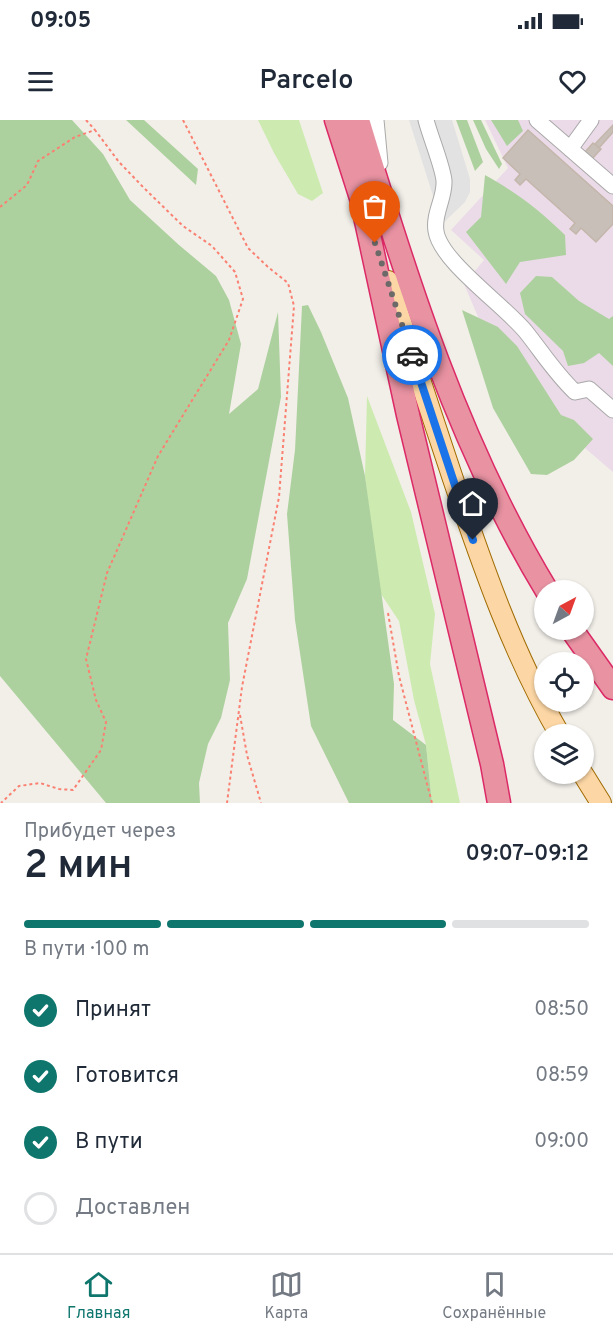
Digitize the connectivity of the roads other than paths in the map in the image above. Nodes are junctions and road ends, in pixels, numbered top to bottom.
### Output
1 (336, 120) edge
2 (358, 120) edge
3 (376, 120) edge
4 (426, 120) edge
5 (537, 120) edge
6 (591, 120) edge
7 (570, 149) junction
8 (613, 186) edge
9 (361, 198) junction
10 (393, 228) junction
11 (613, 410) edge
12 (541, 580) edge
13 (579, 640) edge
14 (613, 688) edge
15 (554, 724) edge
16 (589, 784) edge
17 (499, 803) edge
18 (601, 803) edge

1 - 9 highway
2 - 10 highway
3 - 10 lane
4 - 11 lane
5 - 7 lane
6 - 7 lane
7 - 8 lane
9 - 15 main road
9 - 17 highway
10 - 12 highway
13 - 14 highway
16 - 18 main road

